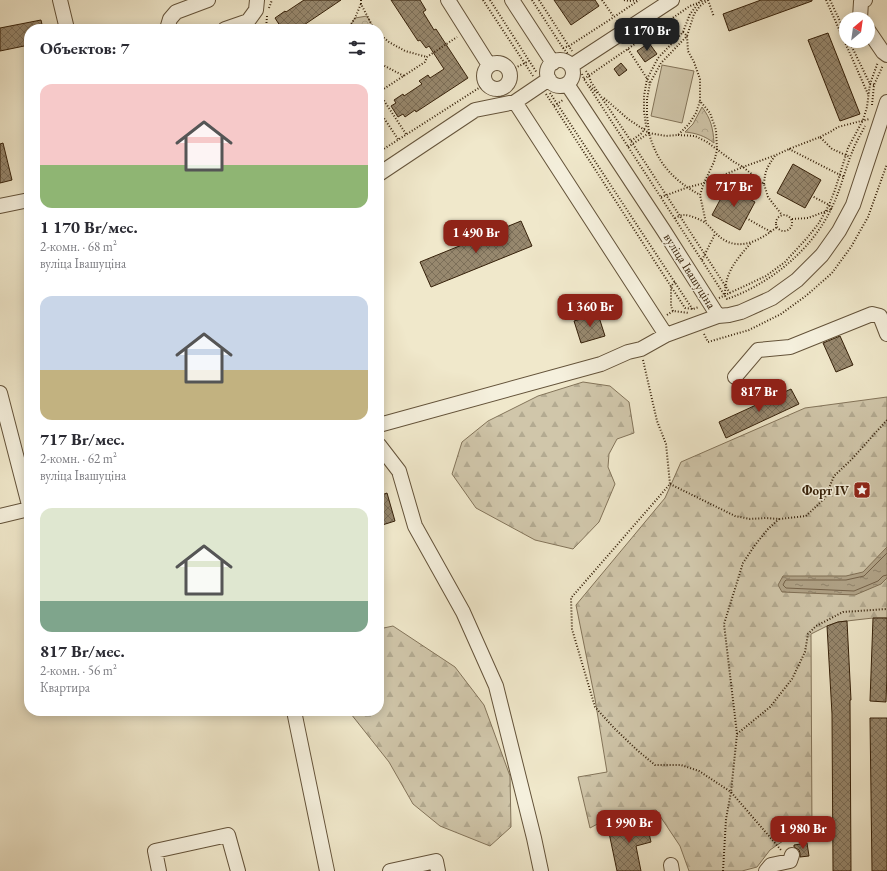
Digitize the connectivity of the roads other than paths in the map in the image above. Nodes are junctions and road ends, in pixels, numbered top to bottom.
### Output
1 (60, 0) edge
2 (208, 0) edge
3 (258, 0) edge
4 (448, 0) edge
5 (512, 0) edge
6 (672, 0) edge
7 (864, 0) edge
8 (860, 12) edge
9 (66, 24) edge
10 (168, 24) edge
11 (239, 24) edge
12 (875, 42) edge
13 (884, 57) edge
14 (488, 63) road end
15 (553, 63) junction
16 (576, 63) junction
17 (544, 82) junction
18 (567, 84) junction
19 (515, 102) junction
20 (887, 102) edge
21 (384, 171) edge
22 (24, 201) edge
23 (0, 206) edge
24 (718, 316) junction
25 (887, 334) edge
26 (666, 335) junction
27 (735, 377) dead end
28 (0, 393) edge
29 (384, 424) edge
30 (384, 452) edge
31 (24, 486) edge
32 (24, 510) edge
33 (0, 516) edge
34 (295, 716) edge
35 (791, 858) road end
36 (159, 871) edge
37 (238, 871) edge
38 (327, 871) edge
39 (390, 871) edge
40 (438, 871) edge
41 (541, 871) edge
42 (766, 871) edge

1 - 9 street
2 - 10 street
3 - 11 street
4 - 14 street
5 - 15 street
6 - 16 street
7 - 8 street
12 - 13 street
15 - 16 street
15 - 17 street
16 - 18 street
17 - 18 street
17 - 19 street
18 - 24 street, вуліца Івашуціна
19 - 21 street
19 - 26 street
20 - 24 street, вуліца Івашуціна
22 - 23 street
24 - 26 street
25 - 27 street
26 - 29 street
28 - 31 street
30 - 41 street
32 - 33 street
34 - 38 street
35 - 42 street
36 - 37 street
39 - 40 street

